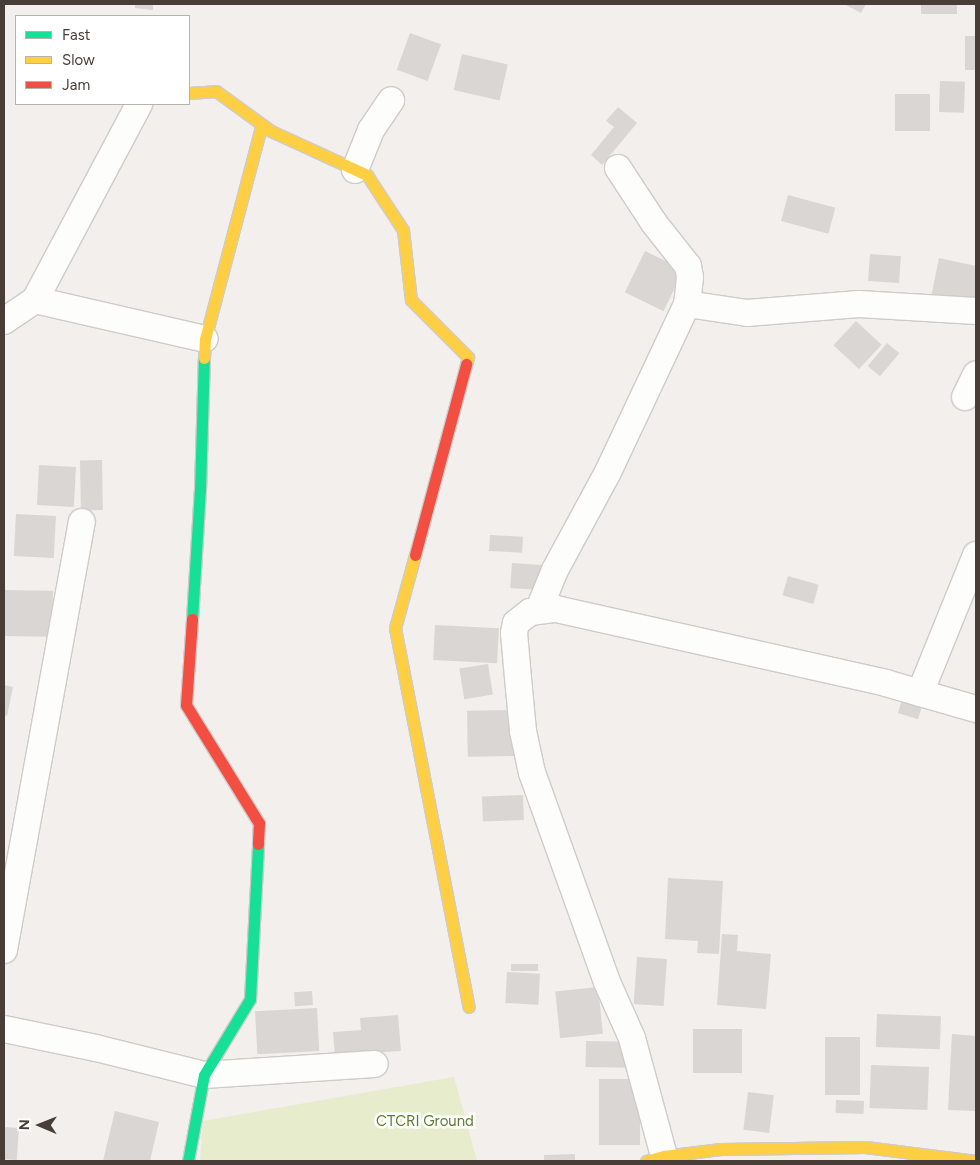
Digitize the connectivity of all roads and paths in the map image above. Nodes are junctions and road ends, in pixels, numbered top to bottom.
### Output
1 (190, 93) edge
2 (391, 100) dead end
3 (138, 105) edge
4 (262, 124) junction
5 (618, 168) dead end
6 (355, 170) junction
7 (36, 300) junction
8 (688, 304) junction
9 (976, 311) edge
10 (4, 321) edge
11 (205, 339) junction
12 (82, 522) dead end
13 (976, 555) edge
14 (539, 609) junction
15 (920, 693) junction
16 (976, 709) edge
17 (4, 950) edge
18 (469, 1007) dead end
19 (4, 1029) edge
20 (375, 1064) dead end
21 (204, 1075) junction
22 (655, 1159) edge
23 (188, 1161) edge
24 (976, 1161) edge

1 - 4 street
2 - 6 street
3 - 7 street
4 - 6 street
4 - 11 street
5 - 8 street
6 - 18 street
7 - 10 street
7 - 11 street
8 - 9 street
8 - 14 street
11 - 21 street
12 - 17 street
13 - 15 street
14 - 15 street
14 - 22 street
15 - 16 street
19 - 21 street
20 - 21 street
21 - 23 street
22 - 24 street

